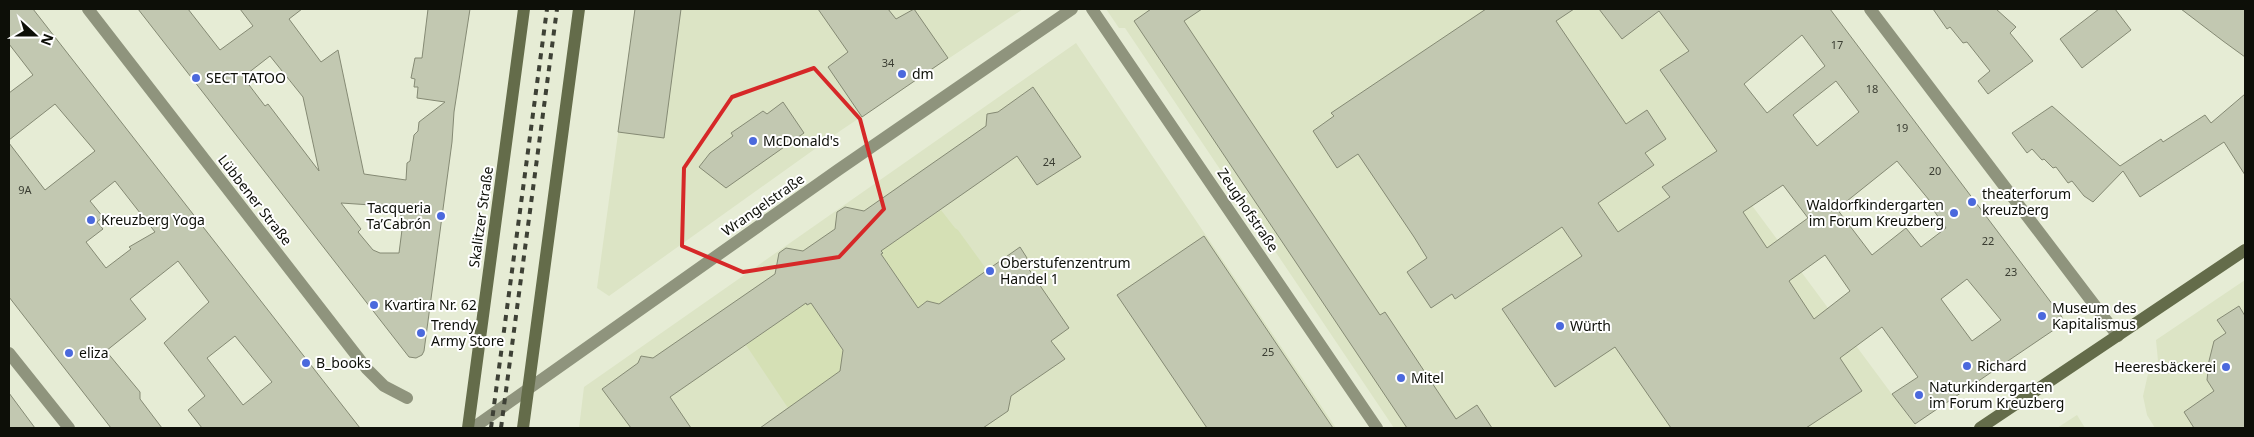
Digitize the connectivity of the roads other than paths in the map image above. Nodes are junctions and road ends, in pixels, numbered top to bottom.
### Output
1 (88, 9) edge
2 (524, 9) edge
3 (578, 9) edge
4 (1072, 9) edge
5 (1092, 9) edge
6 (1870, 9) edge
7 (2245, 250) edge
8 (2118, 336) junction
9 (9, 353) edge
10 (528, 390) junction
11 (407, 398) dead end
12 (69, 428) edge
13 (468, 428) edge
14 (473, 428) edge
15 (523, 428) edge
16 (1377, 428) edge
17 (1980, 428) edge

1 - 11 street, Lübbener Straße
2 - 13 main road, Skalitzer Straße
3 - 10 main road
4 - 10 street, Wrangelstraße
5 - 16 street, Zeughofstraße
6 - 8 street
7 - 8 main road
8 - 17 main road
9 - 12 street
10 - 14 street, Wrangelstraße
10 - 15 main road

